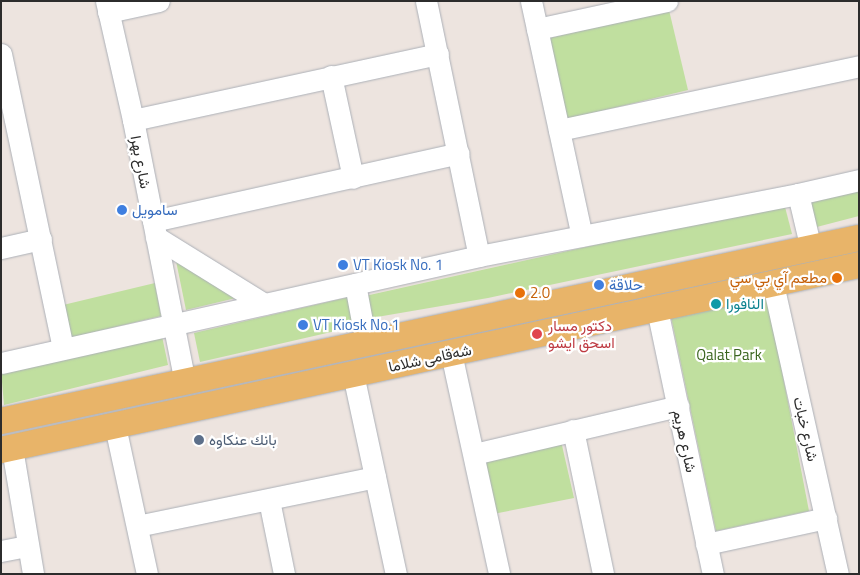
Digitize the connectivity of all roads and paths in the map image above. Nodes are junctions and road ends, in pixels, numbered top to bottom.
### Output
1 (159, 1) edge
2 (426, 1) edge
3 (531, 1) edge
4 (667, 1) edge
5 (107, 7) edge
6 (537, 28) junction
7 (1, 54) edge
8 (438, 54) junction
9 (859, 66) edge
10 (331, 76) junction
11 (133, 120) junction
12 (559, 130) junction
13 (10, 136) edge
14 (460, 153) junction
15 (353, 178) junction
16 (859, 180) edge
17 (798, 194) junction
18 (154, 229) junction
19 (582, 236) junction
20 (859, 238) edge
21 (41, 239) junction
22 (1, 248) edge
23 (811, 250) junction
24 (479, 256) junction
25 (859, 265) edge
26 (355, 284) junction
27 (773, 284) junction
28 (565, 301) junction
29 (264, 304) junction
30 (657, 309) junction
31 (175, 324) junction
32 (570, 328) junction
33 (366, 343) junction
34 (63, 348) junction
35 (451, 353) junction
36 (1, 362) edge
37 (352, 374) junction
38 (185, 382) junction
39 (678, 406) junction
40 (2, 417) edge
41 (115, 426) junction
42 (572, 430) junction
43 (6, 449) edge
44 (474, 454) junction
45 (375, 477) junction
46 (269, 500) junction
47 (826, 518) junction
48 (137, 526) junction
49 (706, 544) junction
50 (27, 546) junction
51 (1, 550) edge
52 (34, 574) edge
53 (147, 574) edge
54 (284, 574) edge
55 (396, 574) edge
56 (499, 574) edge
57 (604, 574) edge
58 (713, 574) edge
59 (838, 574) edge

1 - 5 street
2 - 8 street
3 - 6 street
4 - 6 street
5 - 11 street, شارع بهرا
6 - 12 street
7 - 13 street
8 - 10 street
8 - 14 street
9 - 12 street
10 - 11 street
10 - 15 street
11 - 18 street, شارع بهرا
12 - 19 street
13 - 21 street
14 - 15 street
14 - 24 street
15 - 18 street
16 - 17 street
17 - 19 street
17 - 23 street
18 - 29 street
18 - 31 street, شارع بهرا
19 - 24 street
20 - 23 main road, شەقامی شلاما
21 - 22 street
21 - 34 street
23 - 28 main road, شەقامی شلاما
24 - 26 street
25 - 27 main road, شەقامی شلاما
26 - 29 street
26 - 33 street
27 - 30 main road, شەقامی شلاما
27 - 47 street, شارع خبات
28 - 32 main road
28 - 33 main road, شەقامی شلاما
29 - 31 street
30 - 32 main road, شەقامی شلاما
30 - 39 street, شارع هريم
31 - 34 street
31 - 38 street, شارع بهرا
32 - 35 main road, شەقامی شلاما
33 - 38 main road, شەقامی شلاما
34 - 36 street
35 - 37 main road, شەقامی شلاما
35 - 44 street
37 - 41 main road, شەقامی شلاما
37 - 45 street
38 - 40 main road, شەقامی شلاما
39 - 42 street
39 - 49 street, شارع هريم
41 - 43 main road, شەقامی شلاما
41 - 48 street
42 - 44 street
42 - 57 street
43 - 50 street
44 - 56 street
45 - 46 street
45 - 55 street
46 - 48 street
46 - 54 street
47 - 49 street
47 - 59 street, شارع خبات
48 - 53 street
49 - 58 street, شارع هريم
50 - 51 street
50 - 52 street

